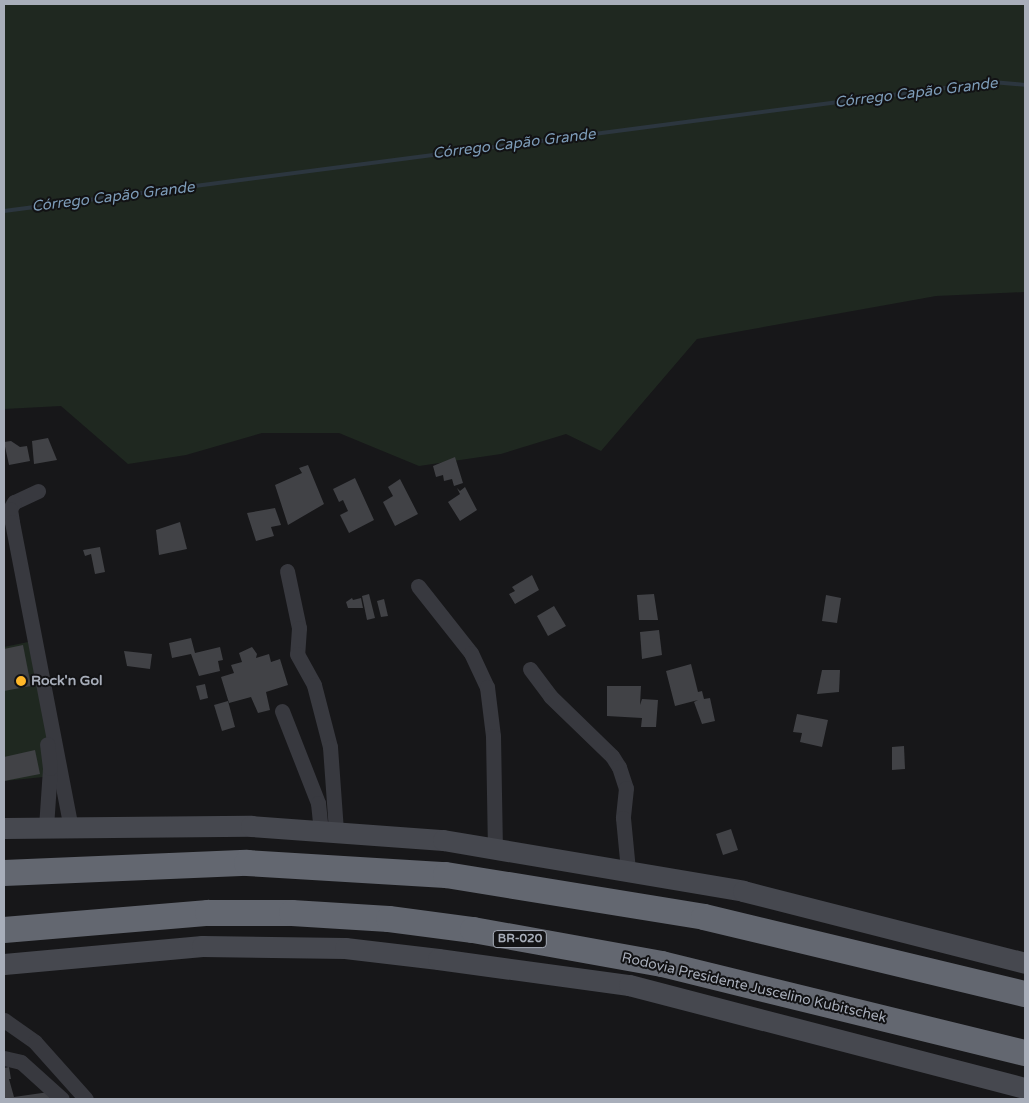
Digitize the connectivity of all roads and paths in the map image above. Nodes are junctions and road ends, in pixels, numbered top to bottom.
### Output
1 (38, 491) dead end
2 (4, 522) edge
3 (287, 571) dead end
4 (418, 586) dead end
5 (530, 669) dead end
6 (282, 711) dead end
7 (46, 827) junction
8 (72, 827) junction
9 (4, 828) edge
10 (328, 830) junction
11 (495, 847) junction
12 (628, 870) junction
13 (4, 873) edge
14 (4, 930) edge
15 (4, 964) edge
16 (1025, 964) edge
17 (1025, 994) edge
18 (4, 1020) edge
19 (1025, 1052) edge
20 (4, 1058) edge
21 (1025, 1088) edge
22 (62, 1099) edge
23 (86, 1099) edge

1 - 8 street
2 - 7 street
3 - 10 street
4 - 11 street
5 - 12 street
6 - 10 street
7 - 8 main road
7 - 9 main road
8 - 10 main road
10 - 11 main road
11 - 12 main road
12 - 16 main road
13 - 17 highway
14 - 19 highway, Rodovia Presidente Juscelino Kubitschek / BR-020
15 - 21 main road
18 - 23 street
20 - 22 street

